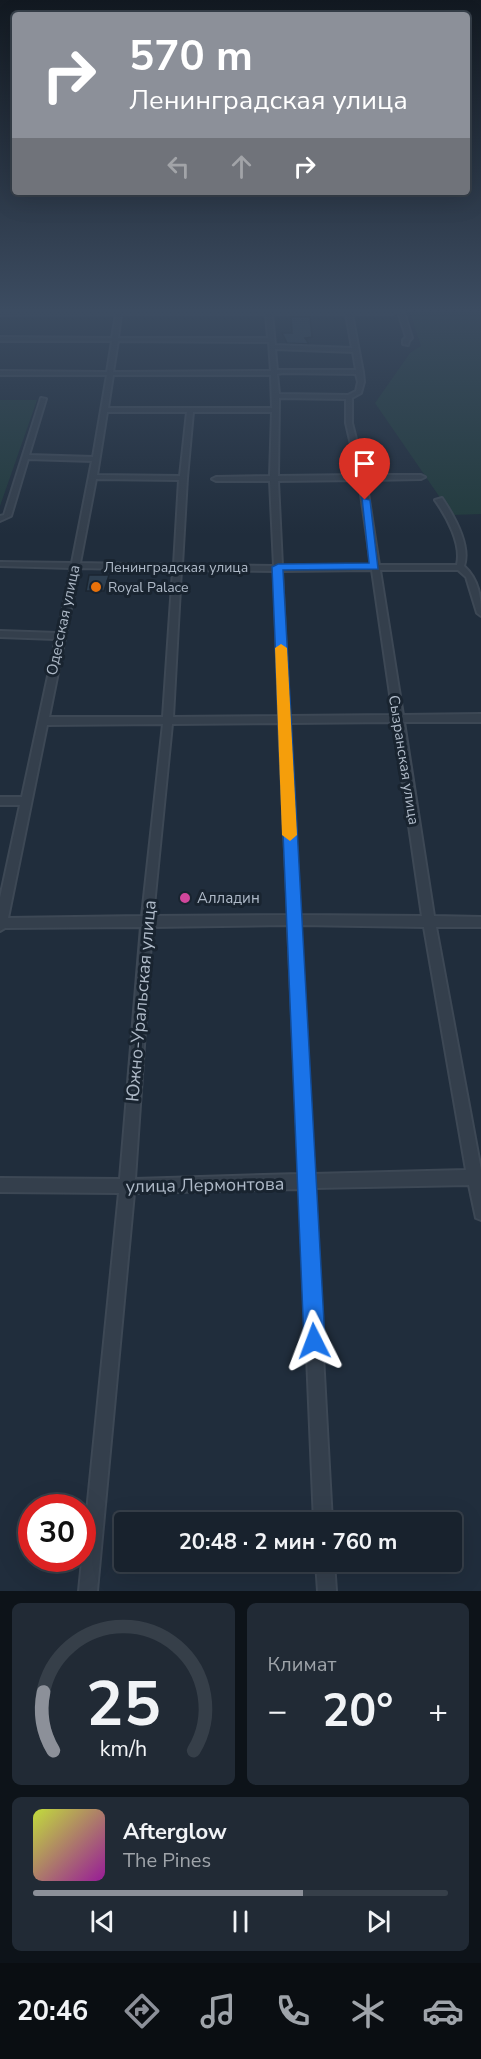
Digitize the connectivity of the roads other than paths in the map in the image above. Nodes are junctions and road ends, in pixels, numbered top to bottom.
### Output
1 (110, 386) edge
2 (275, 386) edge
3 (359, 386) edge
4 (276, 396) junction
5 (349, 397) junction
6 (44, 399) dead end
7 (106, 410) junction
8 (190, 410) junction
9 (276, 410) junction
10 (25, 457) junction
11 (97, 459) junction
12 (93, 477) junction
13 (421, 477) dead end
14 (183, 478) junction
15 (362, 478) junction
16 (216, 479) dead end
17 (274, 479) junction
18 (440, 500) dead end
19 (0, 519) edge
20 (0, 564) edge
21 (374, 566) junction
22 (75, 567) junction
23 (177, 567) junction
24 (278, 567) junction
25 (460, 567) junction
26 (481, 613) edge
27 (0, 634) edge
28 (60, 636) junction
29 (481, 718) edge
30 (168, 720) junction
31 (284, 720) junction
32 (398, 720) junction
33 (42, 721) junction
34 (0, 801) edge
35 (25, 801) junction
36 (293, 920) junction
37 (147, 921) junction
38 (429, 921) junction
39 (481, 922) edge
40 (0, 924) edge
41 (478, 1177) edge
42 (306, 1183) junction
43 (0, 1185) edge
44 (127, 1186) junction
45 (481, 1213) edge
46 (322, 1512) edge
47 (326, 1572) edge
48 (88, 1591) edge
49 (327, 1591) edge

1 - 7 street, Одесская улица
2 - 4 street
3 - 5 street, Сызранская улица
4 - 5 street
4 - 9 street
5 - 15 street, Сызранская улица
6 - 10 street
7 - 8 street
7 - 11 street, Одесская улица
8 - 9 street
8 - 14 street, Южно-Уральская улица
9 - 17 street
10 - 11 street
10 - 19 street
11 - 12 street, Одесская улица
12 - 14 street
12 - 22 street, Одесская улица
13 - 15 street
14 - 23 street, Южно-Уральская улица
15 - 17 street
15 - 21 street, Сызранская улица
16 - 17 street
17 - 24 street
18 - 25 street
20 - 22 street, Ленинградская улица
21 - 24 street, Ленинградская улица
21 - 25 street, Ленинградская улица
21 - 32 street, Сызранская улица
22 - 23 street, Ленинградская улица
22 - 28 street, Одесская улица
23 - 24 street, Ленинградская улица
23 - 30 street, Южно-Уральская улица
24 - 31 street
25 - 26 street
27 - 28 street
28 - 33 street, Одесская улица
29 - 32 street
30 - 31 street
30 - 33 street
30 - 37 street, Южно-Уральская улица
31 - 32 street
31 - 36 street
32 - 38 street, Сызранская улица
33 - 35 street, Одесская улица
34 - 35 street
35 - 40 street, Одесская улица
36 - 37 street
36 - 38 street
36 - 42 street
37 - 40 street
37 - 44 street, Южно-Уральская улица
38 - 39 street
38 - 41 street, Сызранская улица
41 - 42 street, улица Лермонтова
41 - 45 street, Сызранская улица
42 - 44 street, улица Лермонтова
42 - 46 street
43 - 44 street, улица Лермонтова
44 - 48 street, Южно-Уральская улица
47 - 49 street

